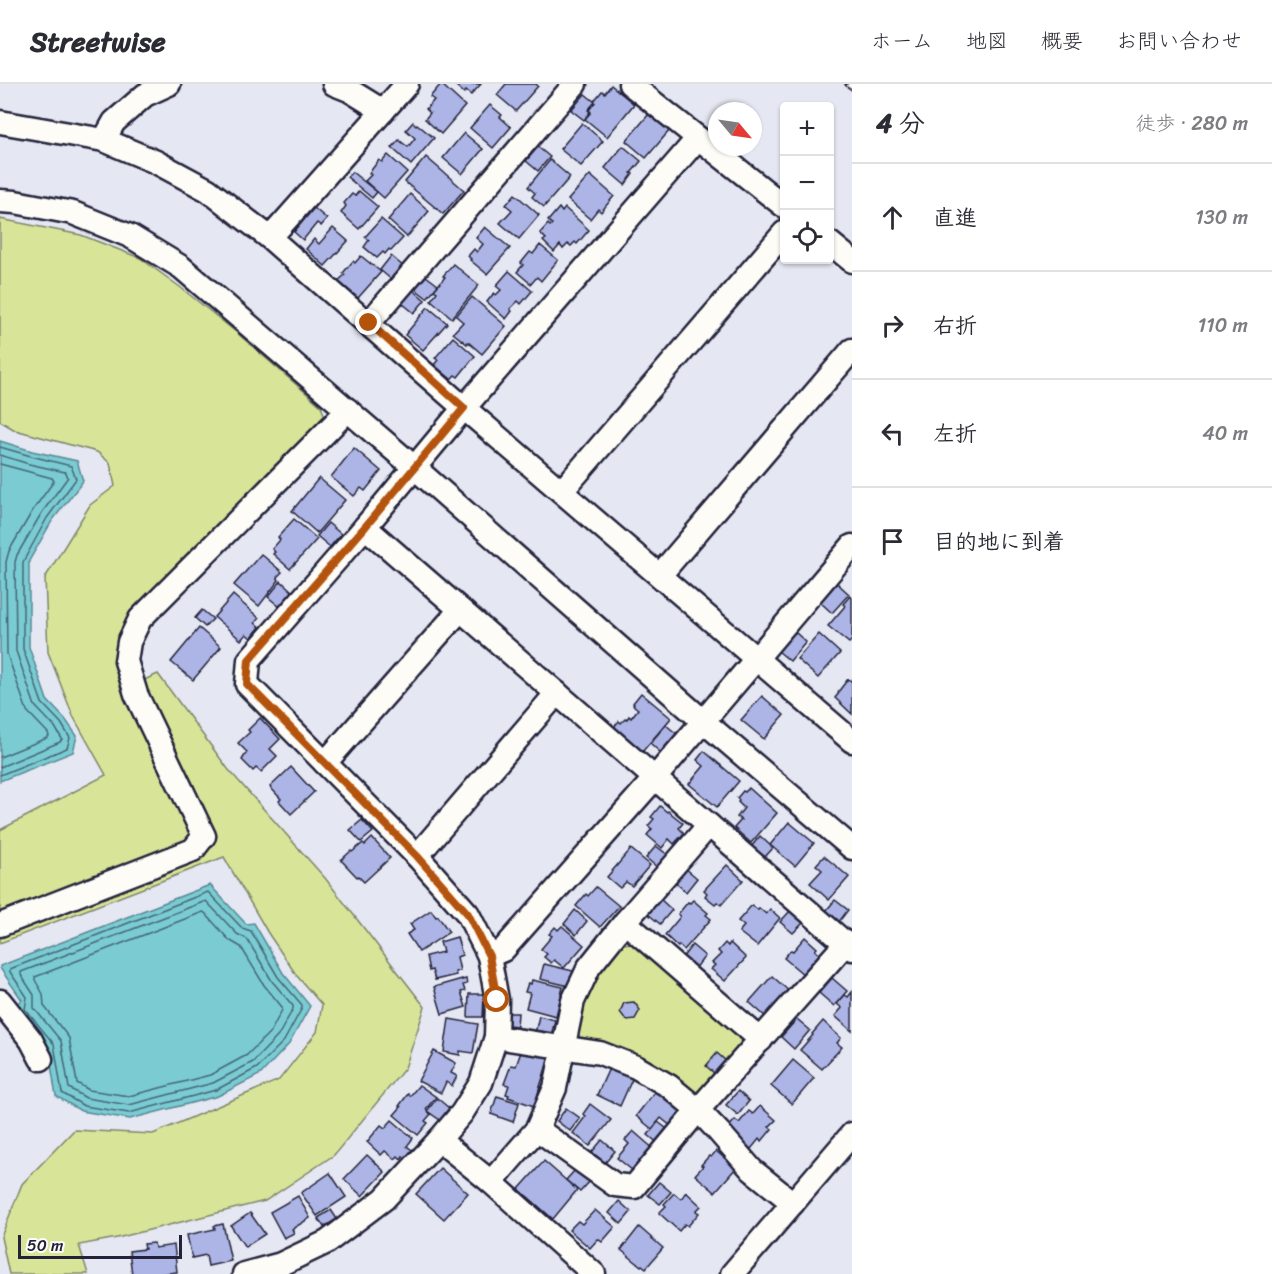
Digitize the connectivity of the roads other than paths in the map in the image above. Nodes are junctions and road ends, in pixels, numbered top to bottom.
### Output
1 (168, 84) edge
2 (334, 84) edge
3 (407, 84) edge
4 (575, 84) edge
5 (630, 84) edge
6 (383, 111) junction
7 (0, 122) edge
8 (698, 138) junction
9 (104, 140) junction
10 (0, 201) edge
11 (780, 203) edge
12 (270, 238) junction
13 (780, 238) edge
14 (834, 246) edge
15 (852, 261) edge
16 (369, 323) junction
17 (852, 350) edge
18 (464, 408) junction
19 (348, 410) junction
20 (415, 468) junction
21 (562, 491) junction
22 (365, 527) junction
23 (852, 546) edge
24 (660, 575) junction
25 (460, 610) junction
26 (756, 659) junction
27 (557, 693) junction
28 (703, 721) junction
29 (852, 741) edge
30 (325, 763) junction
31 (655, 778) junction
32 (709, 825) junction
33 (852, 848) edge
34 (417, 856) junction
35 (625, 922) junction
36 (0, 925) edge
37 (849, 946) edge
38 (489, 956) junction
39 (0, 1000) edge
40 (496, 1037) junction
41 (761, 1040) junction
42 (563, 1047) junction
43 (41, 1059) dead end
44 (698, 1110) junction
45 (537, 1129) junction
46 (852, 1134) edge
47 (439, 1140) junction
48 (491, 1182) junction
49 (793, 1203) junction
50 (244, 1274) edge
51 (594, 1274) edge
52 (732, 1274) edge

1 - 9 street
2 - 6 street
3 - 6 street
4 - 16 street
5 - 8 street
6 - 12 street
7 - 9 street
8 - 11 street
8 - 18 street
9 - 12 street
10 - 19 street
12 - 16 street
13 - 21 street
14 - 15 street
16 - 18 street
17 - 24 street
18 - 20 street
18 - 21 street
19 - 20 street
19 - 36 street
20 - 22 street
20 - 28 street
21 - 24 street
22 - 25 street
22 - 30 street
23 - 26 street
24 - 26 street
25 - 27 street
25 - 30 street
26 - 28 street
26 - 29 street
27 - 31 street
27 - 34 street
28 - 31 street
28 - 33 street
30 - 34 street
31 - 32 street
31 - 38 street
32 - 35 street
32 - 37 street
34 - 38 street
35 - 41 street
35 - 42 street
37 - 41 street
38 - 40 street
39 - 43 street
40 - 42 street
40 - 47 street
41 - 44 street
42 - 44 street
42 - 45 street
44 - 45 street
44 - 49 street
45 - 48 street
46 - 49 street
47 - 48 street
47 - 50 street
48 - 51 street
49 - 52 street

